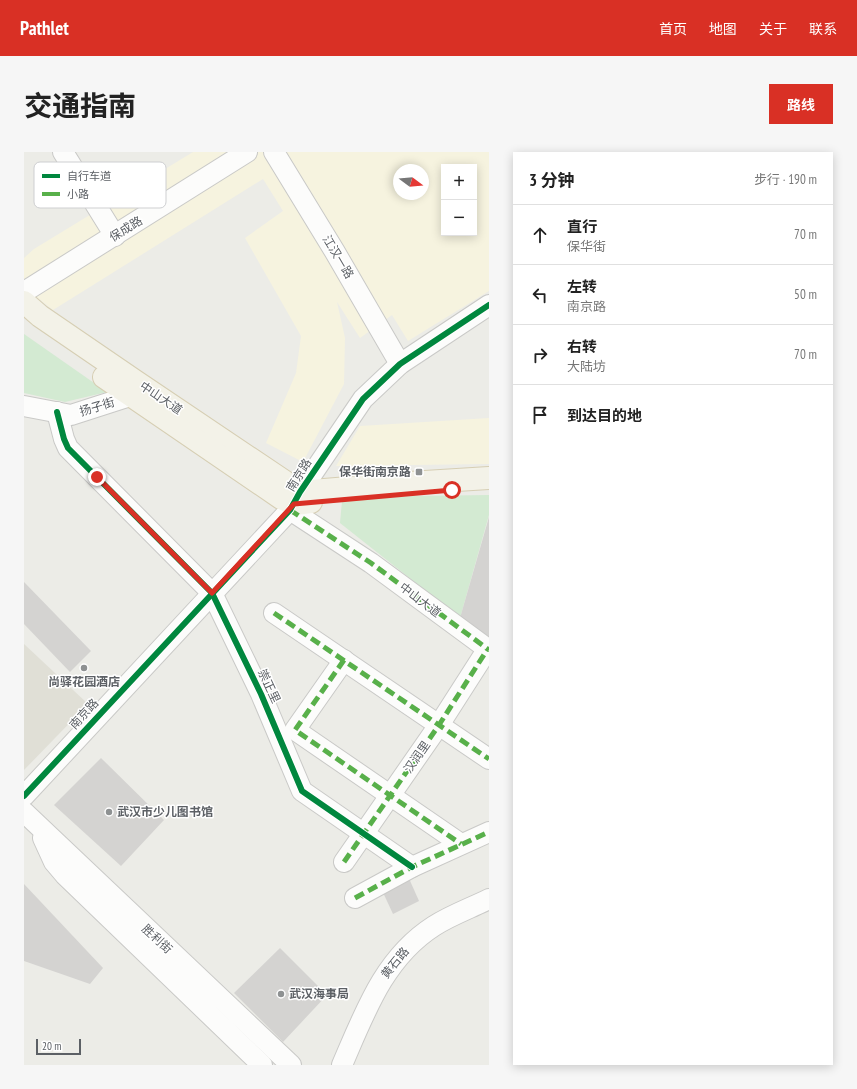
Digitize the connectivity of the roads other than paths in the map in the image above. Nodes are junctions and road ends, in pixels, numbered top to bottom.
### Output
1 (63, 152) edge
2 (247, 152) edge
3 (274, 152) edge
4 (69, 162) edge
5 (166, 204) edge
6 (98, 208) edge
7 (159, 208) edge
8 (115, 236) junction
9 (24, 292) edge
10 (24, 302) edge
11 (489, 305) edge
12 (24, 319) edge
13 (400, 364) junction
14 (132, 389) junction
15 (24, 406) edge
16 (57, 412) junction
17 (489, 478) edge
18 (489, 489) edge
19 (295, 502) junction
20 (212, 593) junction
21 (274, 612) dead end
22 (488, 650) edge
23 (344, 660) junction
24 (439, 725) junction
25 (489, 759) edge
26 (390, 795) junction
27 (24, 796) edge
28 (24, 812) edge
29 (38, 827) junction
30 (489, 832) edge
31 (364, 833) junction
32 (461, 844) junction
33 (344, 862) dead end
34 (412, 866) junction
35 (355, 898) dead end
36 (489, 899) edge
37 (262, 1065) edge
38 (291, 1065) edge
39 (342, 1065) edge

1 - 4 street
2 - 5 street, 保成路
3 - 13 street, 江汉一路
6 - 8 street
7 - 8 street, 保成路
8 - 9 street, 保成路
10 - 14 main road, 中山大道
11 - 13 street, 南京路
12 - 14 main road, 中山大道
13 - 19 street, 南京路
14 - 16 street, 扬子街
14 - 19 main road, 中山大道
15 - 16 street, 扬子街
16 - 20 street, 崇正里
17 - 19 main road
18 - 19 main road
19 - 20 street, 南京路
19 - 22 street, 中山大道
20 - 27 street, 南京路
20 - 31 street, 崇正里
21 - 23 street
22 - 24 street, 汉润里
23 - 24 street
23 - 26 street
24 - 25 street
24 - 26 street, 汉润里
26 - 31 street, 汉润里
26 - 32 street
28 - 29 street, 胜利街
29 - 37 street
29 - 38 street, 胜利街
30 - 32 street
31 - 33 street, 汉润里
31 - 34 street
32 - 34 street
34 - 35 street
36 - 39 street, 黄石路

